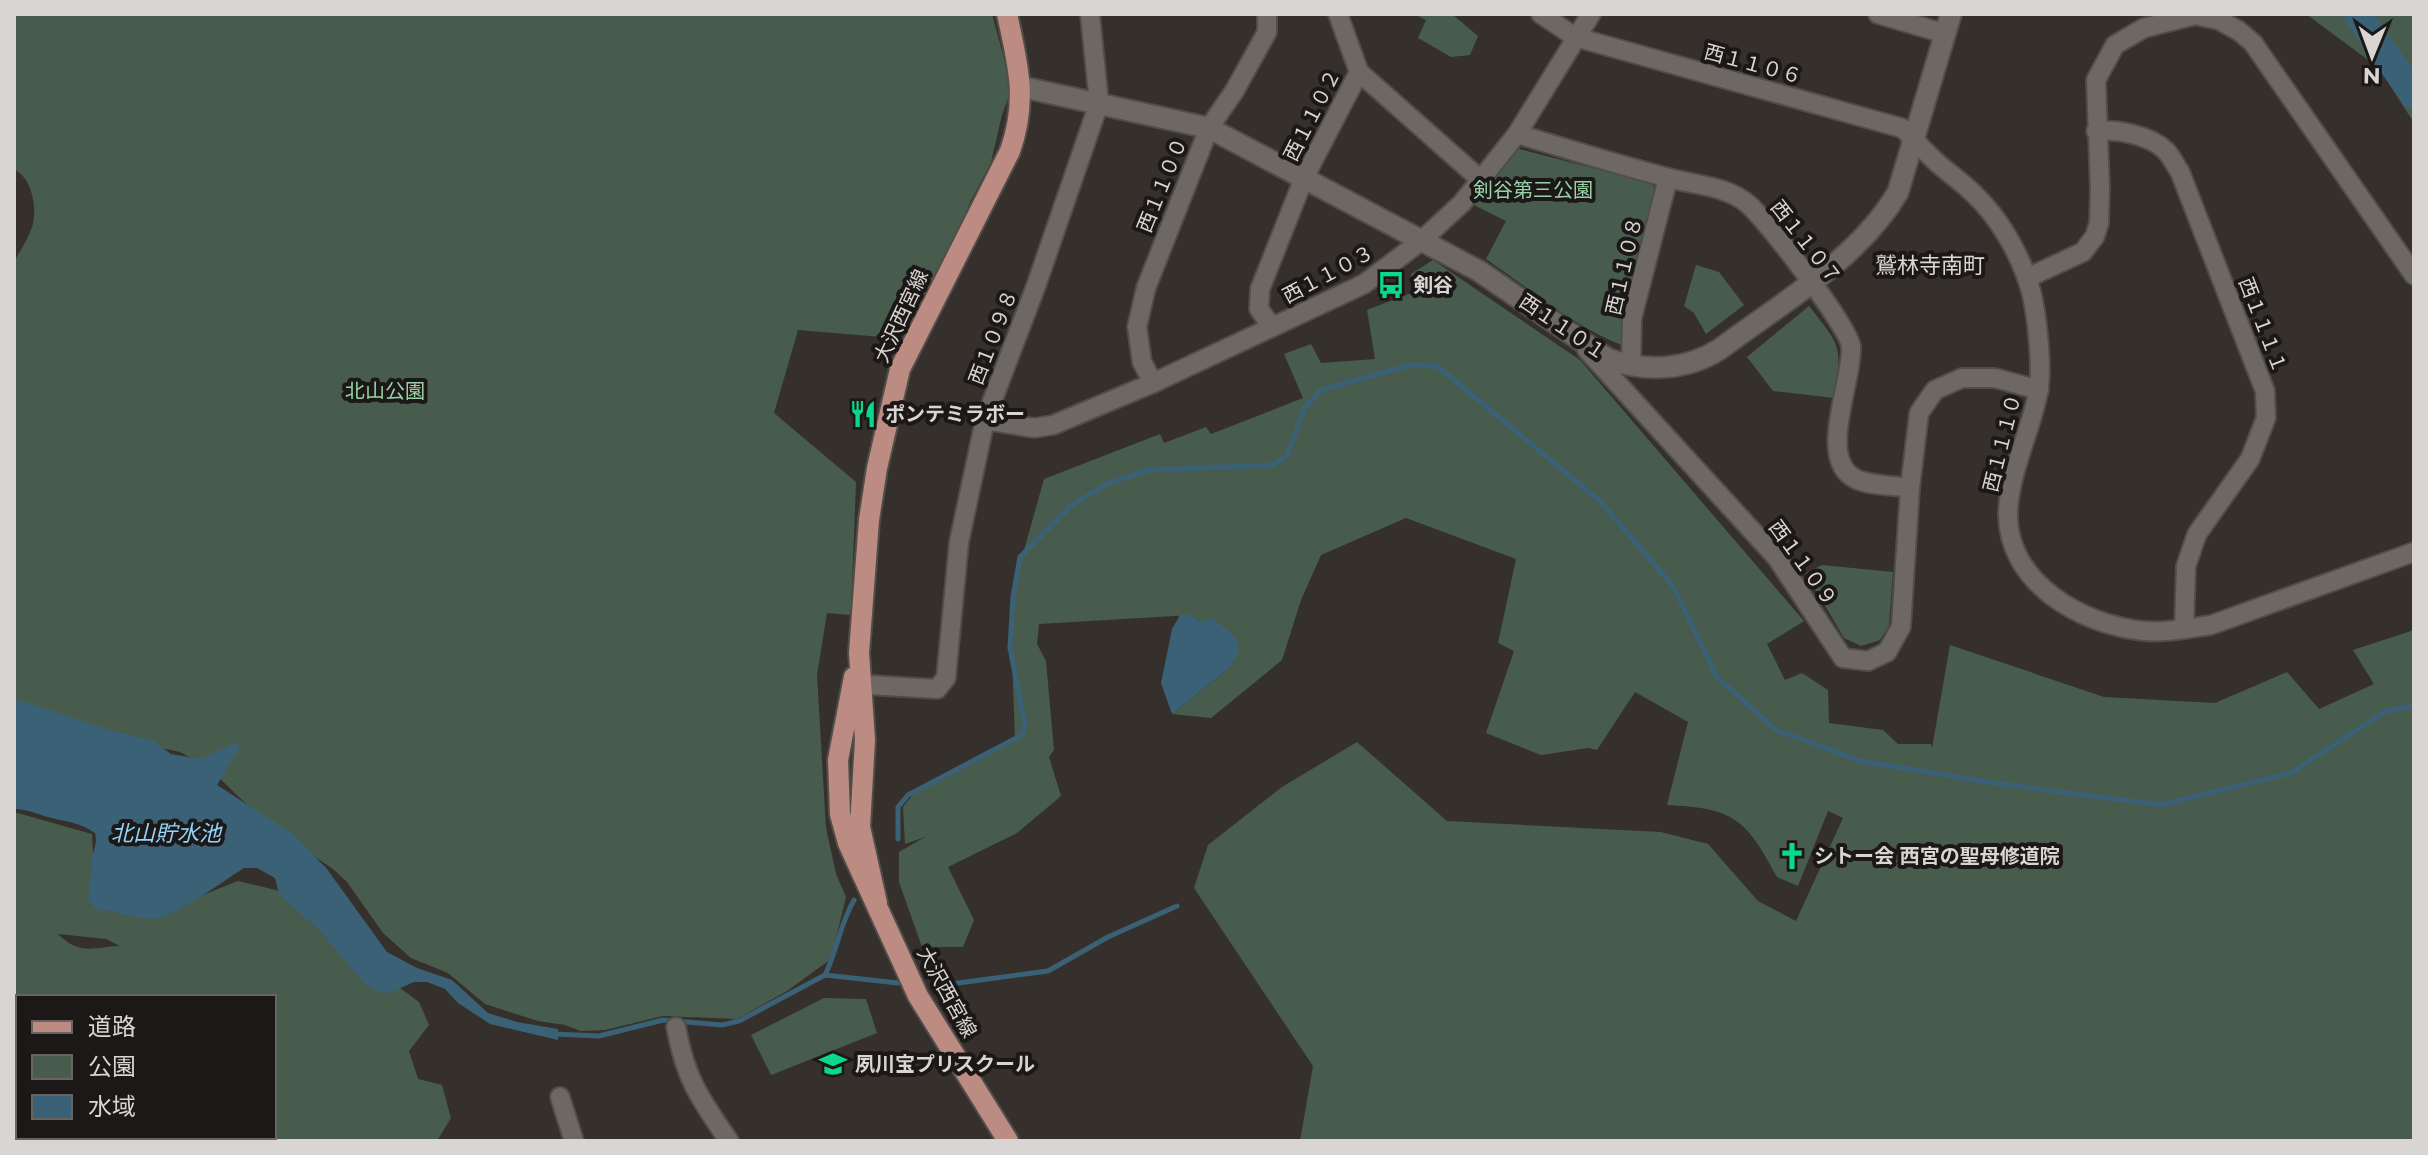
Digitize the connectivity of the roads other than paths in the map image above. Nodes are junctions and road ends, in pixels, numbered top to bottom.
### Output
1 (1007, 14) edge
2 (1090, 14) edge
3 (1267, 14) edge
4 (1338, 14) edge
5 (1541, 14) edge
6 (1591, 14) edge
7 (1878, 14) edge
8 (1948, 24) edge
9 (1575, 37) junction
10 (1359, 72) junction
11 (1022, 87) junction
12 (1099, 103) junction
13 (1209, 128) junction
14 (2096, 131) junction
15 (1517, 134) junction
16 (1915, 139) junction
17 (1304, 178) junction
18 (1668, 178) junction
19 (1481, 180) junction
20 (1421, 241) junction
21 (2414, 275) edge
22 (2027, 278) junction
23 (1810, 283) junction
24 (1272, 327) junction
25 (1577, 339) junction
26 (1631, 365) junction
27 (1153, 383) junction
28 (2039, 390) junction
29 (985, 420) junction
30 (1910, 488) junction
31 (2414, 552) edge
32 (2184, 629) junction
33 (857, 684) junction
34 (676, 1027) dead end
35 (560, 1097) dead end
36 (574, 1141) edge
37 (729, 1141) edge
38 (1008, 1141) edge

1 - 11 main road, 大沢西宮線
2 - 12 street, 西１０９８
3 - 13 street, 西１１００
4 - 10 street
5 - 9 street, 西１１０６
6 - 9 street, 西１１０３
7 - 8 street
8 - 16 street, 西１１０１
9 - 15 street, 西１１０３
9 - 16 street, 西１１０６
10 - 17 street, 西１１０２
10 - 19 street, 西１１０２
11 - 12 street, 西１１０１
11 - 33 main road, 大沢西宮線
12 - 13 street, 西１１０１
12 - 29 street, 西１０９８
13 - 17 street, 西１１０１
13 - 27 street, 西１１００
14 - 21 street
14 - 22 street
14 - 32 street, 西１１１１
15 - 18 street, 西１１０７
15 - 19 street, 西１１０３
16 - 22 street, 西１１１０
16 - 23 street, 西１１０１
17 - 20 street, 西１１０１
17 - 24 street, 西１１０２
18 - 23 street, 西１１０７
18 - 26 street, 西１１０８
19 - 20 street, 西１１０３
20 - 24 street, 西１１０３
20 - 25 street, 西１１０１
22 - 28 street, 西１１１０
23 - 26 street, 西１１０１
23 - 30 street, 西１１０７
24 - 27 street, 西１１０３
25 - 26 street, 西１１０１
25 - 30 street, 西１１０９
27 - 29 street, 西１１０３
28 - 30 street, 西１１０９
28 - 32 street, 西１１１０
29 - 33 street, 西１０９８
31 - 32 street, 西１１１０
33 - 38 main road, 大沢西宮線
34 - 37 street
35 - 36 street

